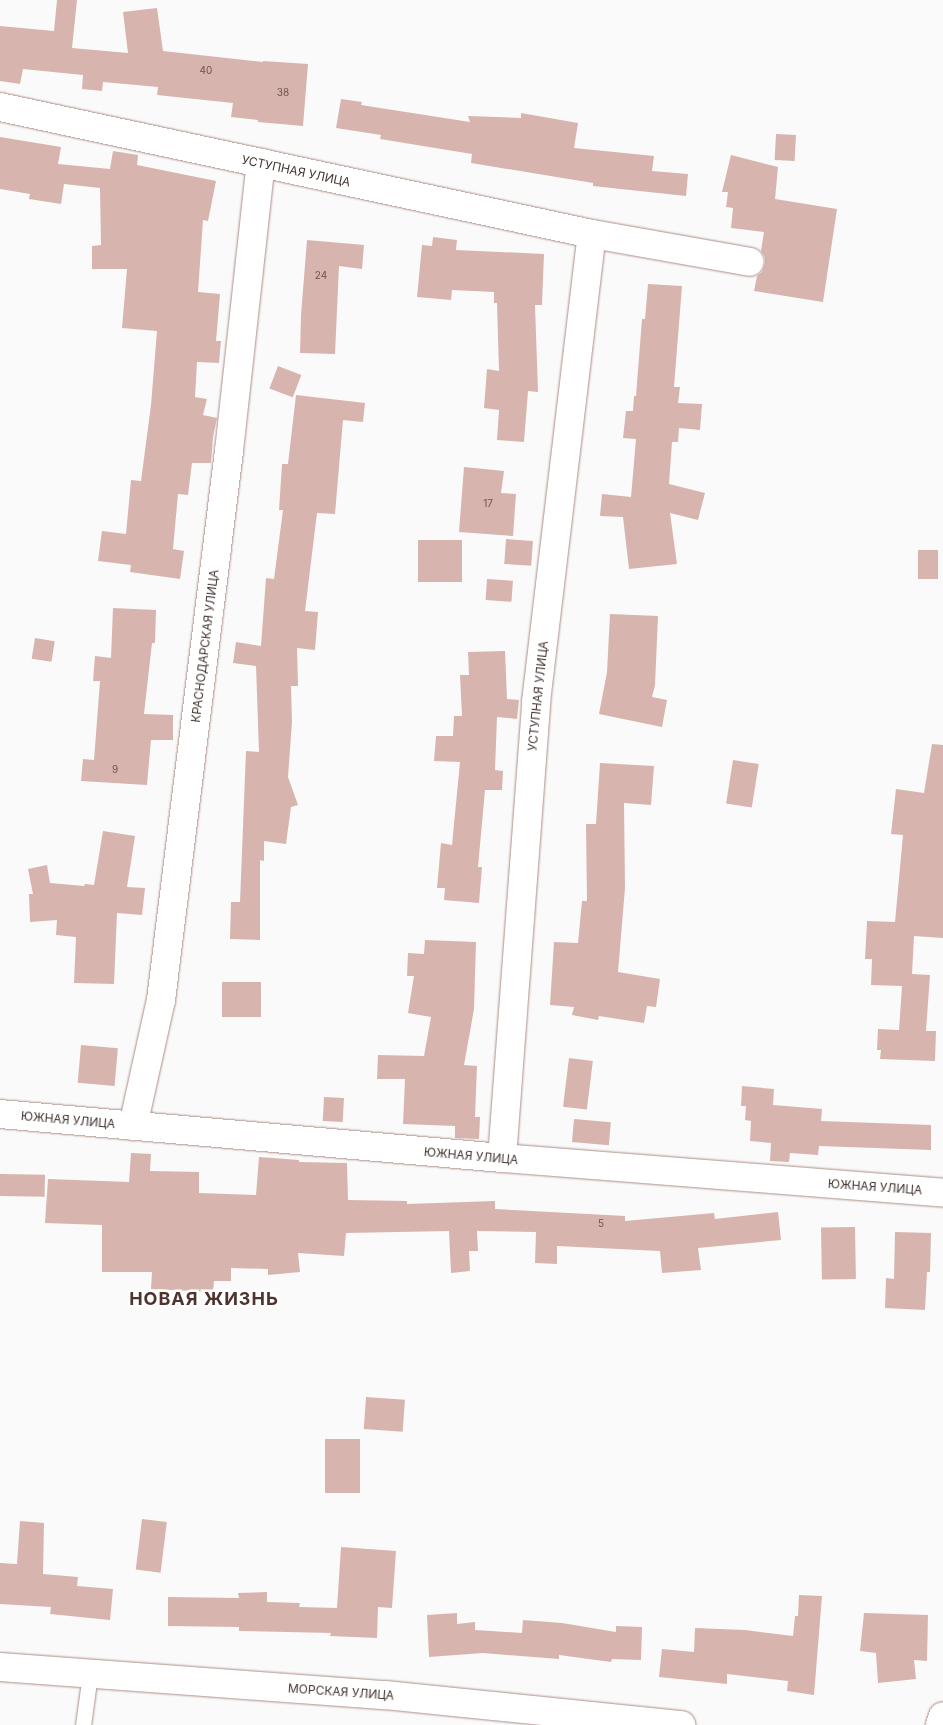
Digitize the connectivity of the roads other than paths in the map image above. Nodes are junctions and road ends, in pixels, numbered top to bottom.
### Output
1 (0, 107) edge
2 (261, 164) junction
3 (592, 234) junction
4 (750, 262) dead end
5 (0, 1114) edge
6 (133, 1126) junction
7 (502, 1158) junction
8 (943, 1193) edge
9 (0, 1667) edge
10 (90, 1674) junction
11 (943, 1716) edge
12 (83, 1725) edge
13 (681, 1725) edge
14 (940, 1725) edge

1 - 2 street, УСТУПНАЯ УЛИЦА
2 - 3 street, УСТУПНАЯ УЛИЦА
2 - 6 street, КРАСНОДАРСКАЯ УЛИЦА
3 - 4 street, УСТУПНАЯ УЛИЦА
3 - 7 street, УСТУПНАЯ УЛИЦА
5 - 6 street, ЮЖНАЯ УЛИЦА
6 - 7 street, ЮЖНАЯ УЛИЦА
7 - 8 street, ЮЖНАЯ УЛИЦА
9 - 10 street, МОРСКАЯ УЛИЦА
10 - 12 lane
10 - 13 street, МОРСКАЯ УЛИЦА
11 - 14 street

